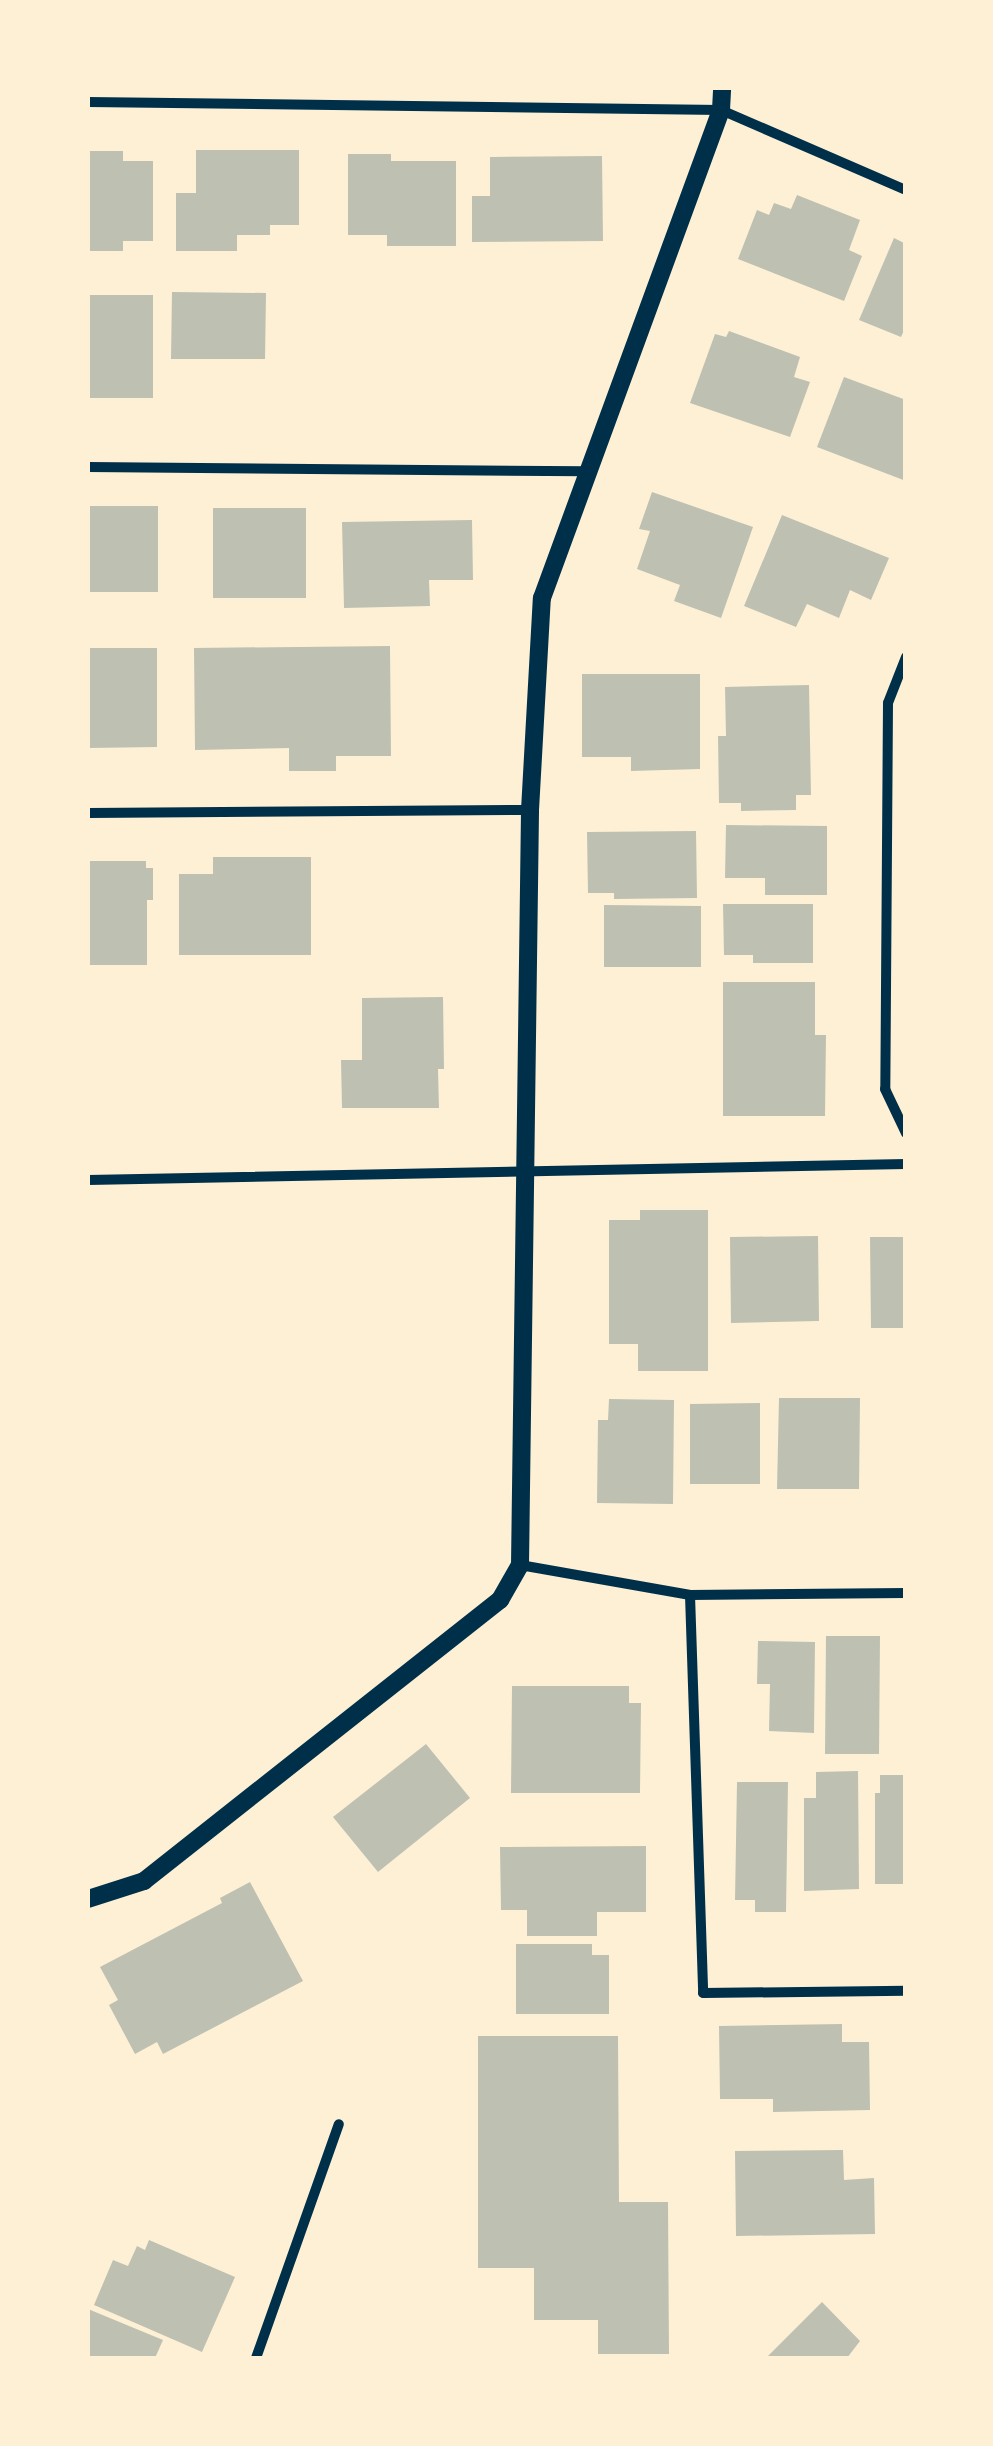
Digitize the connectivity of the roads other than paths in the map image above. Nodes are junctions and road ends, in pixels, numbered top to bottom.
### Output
1 (722, 88) edge
2 (88, 102) edge
3 (721, 110) junction
4 (906, 190) edge
5 (88, 467) edge
6 (586, 470) junction
7 (906, 657) edge
8 (530, 810) junction
9 (88, 812) edge
10 (906, 1133) edge
11 (906, 1164) edge
12 (525, 1172) junction
13 (88, 1180) edge
14 (520, 1564) junction
15 (906, 1593) edge
16 (690, 1596) junction
17 (88, 1899) edge
18 (906, 1991) edge
19 (339, 2124) dead end
20 (256, 2358) edge

1 - 3 street
2 - 3 street
3 - 4 street
3 - 6 street
5 - 6 street
6 - 8 street
7 - 10 street
8 - 9 street
8 - 12 street
11 - 12 street
12 - 13 street
12 - 14 street
14 - 16 street
14 - 17 street
15 - 16 street
16 - 18 street
19 - 20 street

